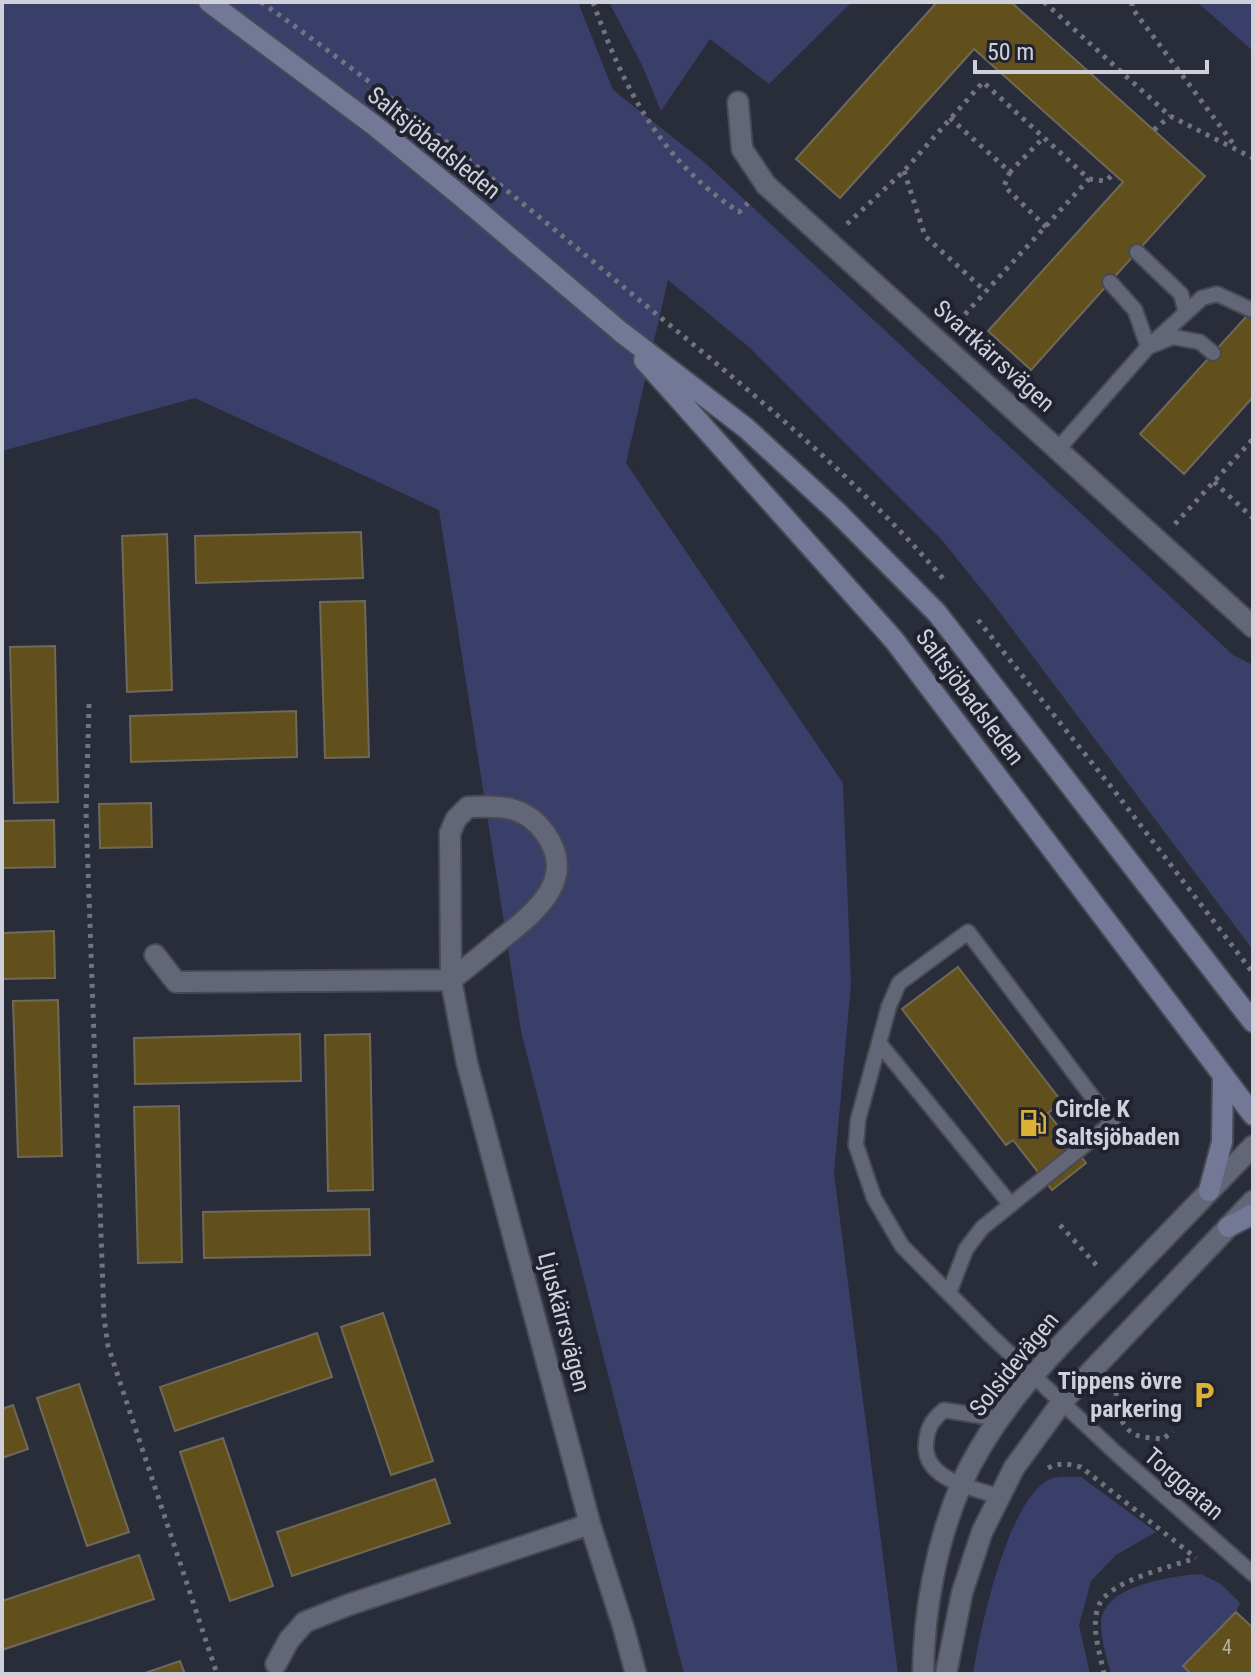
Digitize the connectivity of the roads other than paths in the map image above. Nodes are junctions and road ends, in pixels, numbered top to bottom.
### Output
1 (209, 2) edge
2 (738, 102) dead end
3 (1137, 252) dead end
4 (1110, 282) dead end
5 (1252, 310) edge
6 (1186, 313) junction
7 (621, 332) junction
8 (1148, 347) junction
9 (1213, 353) dead end
10 (1058, 449) junction
11 (1253, 627) edge
12 (155, 955) dead end
13 (451, 980) junction
14 (1253, 1022) edge
15 (879, 1043) junction
16 (1223, 1075) junction
17 (1253, 1115) edge
18 (1253, 1146) edge
19 (1209, 1191) junction
20 (1253, 1201) edge
21 (1011, 1205) junction
22 (1253, 1214) edge
23 (1228, 1227) junction
24 (949, 1293) junction
25 (1033, 1375) junction
26 (1062, 1402) junction
27 (999, 1419) junction
28 (962, 1485) junction
29 (998, 1496) junction
30 (590, 1524) junction
31 (1253, 1574) edge
32 (276, 1664) dead end
33 (636, 1674) edge
34 (923, 1674) edge
35 (946, 1674) edge

1 - 7 main road, Saltsjöbadsleden
2 - 10 street, Svartkärrsvägen
3 - 6 lane
4 - 8 lane
5 - 6 lane
6 - 8 lane
7 - 14 main road, Saltsjöbadsleden
7 - 16 main road, Saltsjöbadsleden
8 - 9 lane
8 - 10 lane
10 - 11 street, Svartkärrsvägen
12 - 13 street
13 - 13 street, Ljuskärrsvägen
13 - 30 street, Ljuskärrsvägen
15 - 21 lane
15 - 21 lane, Torggatan
15 - 24 lane, Torggatan
16 - 17 main road, Saltsjöbadsleden
16 - 19 main road
18 - 19 street, Solsidevägen
19 - 25 street, Solsidevägen
20 - 23 street
21 - 24 lane
22 - 23 main road
23 - 26 street
24 - 25 lane, Torggatan
25 - 26 lane, Torggatan
25 - 27 street, Solsidevägen
26 - 29 street
26 - 31 lane, Torggatan
27 - 28 street, Solsidevägen
27 - 28 lane
28 - 29 lane
28 - 34 street, Solsidevägen
29 - 35 street
30 - 32 street
30 - 33 street, Ljuskärrsvägen

